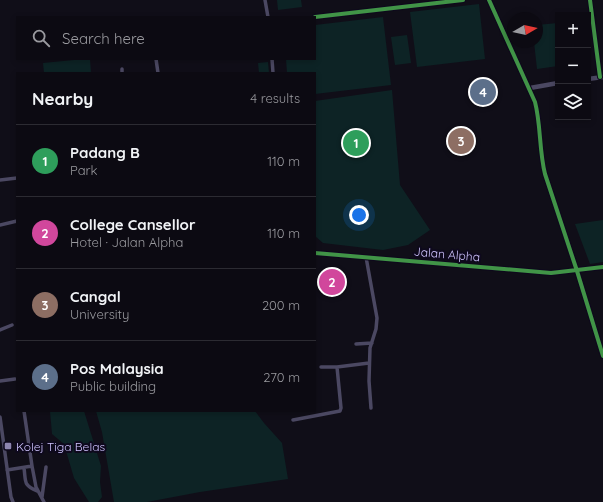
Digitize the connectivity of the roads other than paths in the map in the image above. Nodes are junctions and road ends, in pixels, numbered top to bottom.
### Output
1 (265, 0) edge
2 (463, 0) edge
3 (489, 0) edge
4 (590, 0) edge
5 (268, 16) edge
6 (316, 17) edge
7 (156, 60) edge
8 (272, 60) edge
9 (158, 72) edge
10 (273, 72) edge
11 (602, 77) edge
12 (591, 79) edge
13 (555, 84) edge
14 (530, 88) junction
15 (16, 178) edge
16 (0, 180) edge
17 (16, 221) edge
18 (0, 225) edge
19 (316, 253) edge
20 (366, 257) junction
21 (603, 267) edge
22 (577, 271) junction
23 (12, 325) dead end
24 (0, 330) edge
25 (372, 343) junction
26 (356, 344) dead end
27 (603, 356) edge
28 (369, 363) junction
29 (321, 366) dead end
30 (337, 367) junction
31 (15, 379) dead end
32 (0, 381) edge
33 (371, 408) dead end
34 (24, 412) edge
35 (0, 417) edge
36 (293, 420) dead end
37 (32, 466) junction
38 (46, 467) dead end
39 (24, 468) junction
40 (7, 470) junction
41 (37, 491) junction
42 (43, 500) edge
43 (13, 502) edge

1 - 5 street
2 - 6 street
3 - 14 street
4 - 11 street
7 - 9 street
8 - 10 street
11 - 12 street
13 - 14 street
14 - 22 street
15 - 16 street
17 - 18 street
19 - 20 street, Jalan Alpha
20 - 22 street, Jalan Alpha
20 - 25 street
21 - 22 street, Jalan Alpha
22 - 27 street
23 - 24 street
25 - 26 street
25 - 28 street
28 - 30 street
28 - 33 street
29 - 30 street
30 - 36 street
31 - 32 street
34 - 37 street
35 - 40 street
37 - 39 street
37 - 41 street
38 - 42 street
39 - 40 street
39 - 41 street
40 - 43 street
41 - 42 street

